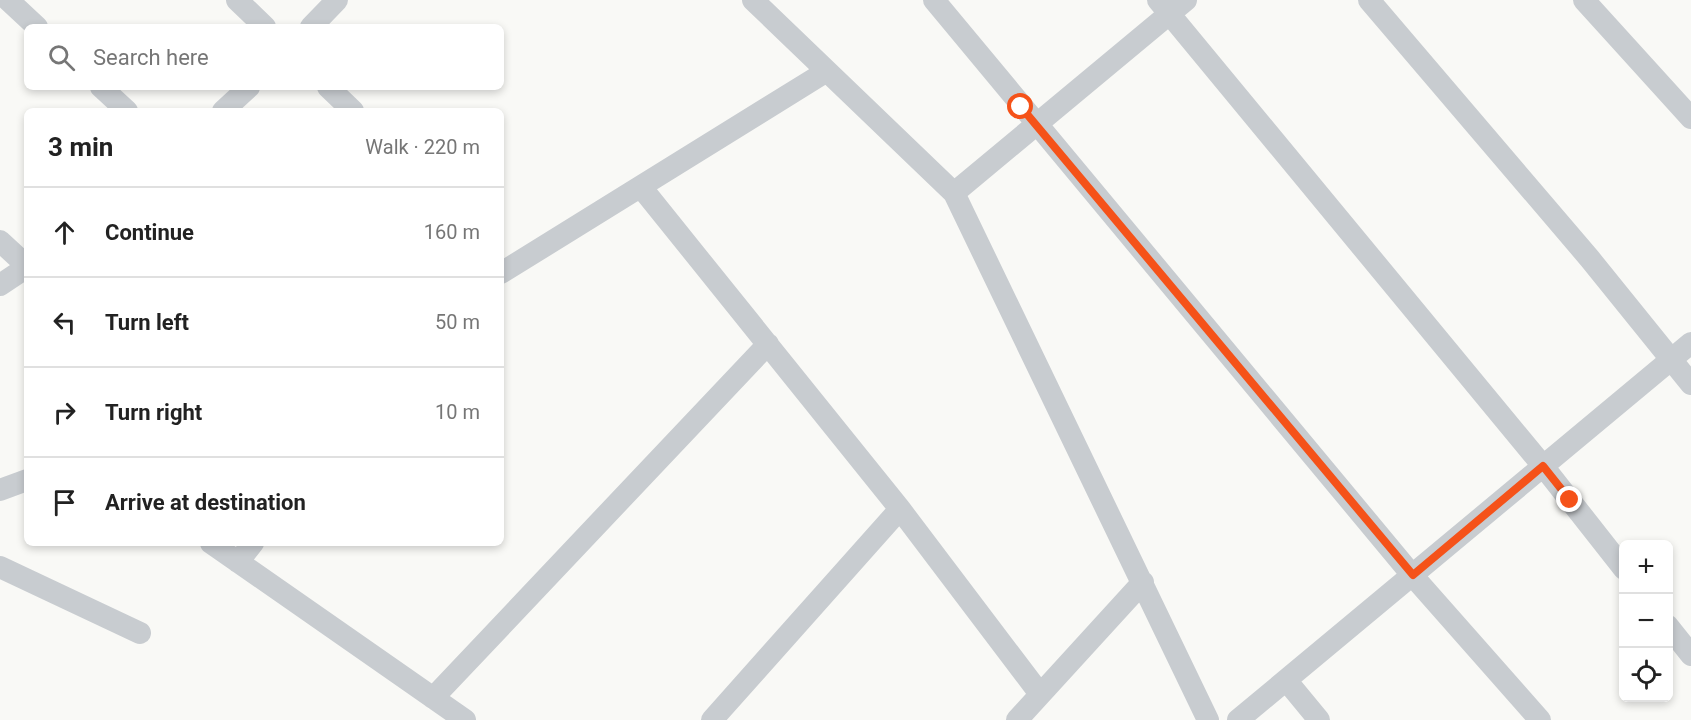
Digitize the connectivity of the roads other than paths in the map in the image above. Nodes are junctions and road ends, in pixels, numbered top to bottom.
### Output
1 (8, 0) edge
2 (237, 0) edge
3 (338, 0) edge
4 (753, 0) edge
5 (934, 0) edge
6 (1369, 0) edge
7 (1584, 0) edge
8 (1171, 5) edge
9 (34, 24) edge
10 (262, 24) edge
11 (314, 24) edge
12 (827, 71) junction
13 (104, 90) edge
14 (246, 90) edge
15 (331, 90) edge
16 (124, 108) edge
17 (226, 108) edge
18 (350, 108) edge
19 (1691, 118) edge
20 (1036, 125) junction
21 (641, 187) junction
22 (954, 193) junction
23 (0, 241) edge
24 (24, 263) edge
25 (506, 263) edge
26 (24, 268) edge
27 (0, 285) edge
28 (1691, 343) edge
29 (768, 344) junction
30 (1671, 359) junction
31 (1691, 384) edge
32 (1543, 466) junction
33 (24, 481) edge
34 (0, 490) edge
35 (900, 509) junction
36 (216, 546) edge
37 (250, 546) edge
38 (238, 561) junction
39 (1619, 564) edge
40 (0, 567) edge
41 (1413, 575) junction
42 (1143, 582) junction
43 (1673, 632) edge
44 (140, 633) dead end
45 (1691, 655) edge
46 (1286, 680) junction
47 (1040, 694) junction
48 (434, 698) junction
49 (465, 720) edge
50 (712, 720) edge
51 (1017, 720) edge
52 (1208, 720) edge
53 (1238, 720) edge
54 (1319, 720) edge
55 (1540, 720) edge

1 - 9 street
2 - 10 street
3 - 11 street
4 - 12 street
5 - 20 street
6 - 30 street
7 - 19 street
8 - 20 street
8 - 32 street
12 - 21 street
12 - 22 street
13 - 16 street
14 - 17 street
15 - 18 street
20 - 22 street
20 - 41 street
21 - 25 street
21 - 29 street
22 - 42 street
23 - 24 street
26 - 27 street
28 - 30 street
29 - 35 street
29 - 48 street
30 - 31 street
30 - 32 street
32 - 39 street
32 - 41 street
33 - 34 street
35 - 47 street
35 - 50 street
36 - 38 street
37 - 38 street
38 - 48 street
40 - 44 street
41 - 46 street
41 - 55 street
42 - 47 street
42 - 52 street
43 - 45 street
46 - 53 street
46 - 54 street
47 - 51 street
48 - 49 street

